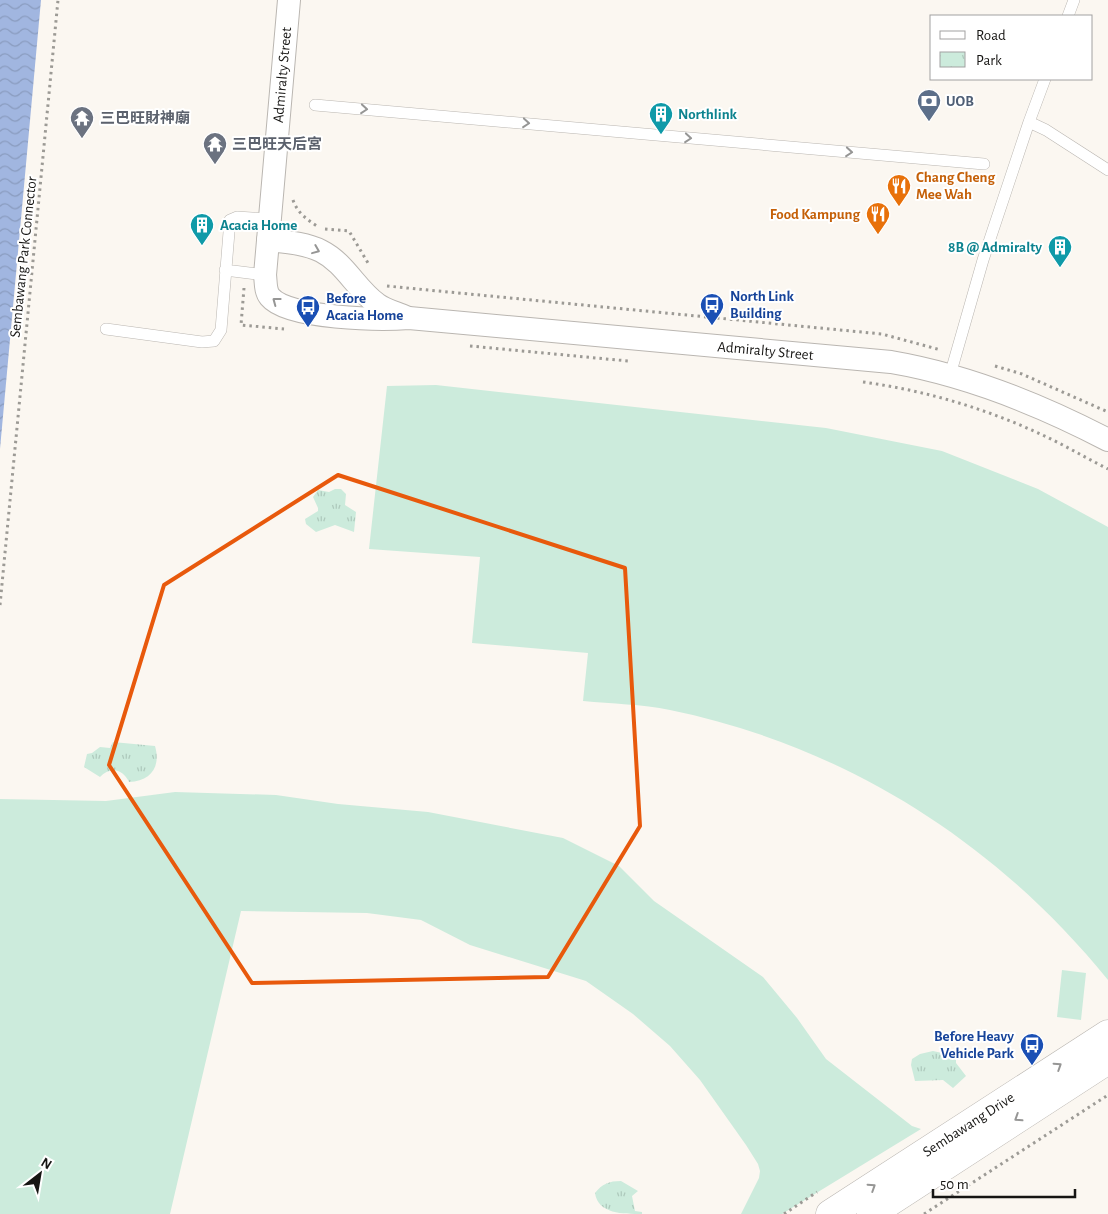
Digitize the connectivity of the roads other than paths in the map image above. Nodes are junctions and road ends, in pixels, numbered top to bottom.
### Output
1 (289, 0) edge
2 (1074, 0) edge
3 (1068, 15) edge
4 (1045, 80) edge
5 (315, 104) dead end
6 (1029, 122) junction
7 (984, 164) dead end
8 (1108, 170) edge
9 (269, 230) junction
10 (225, 270) junction
11 (265, 275) junction
12 (409, 318) junction
13 (106, 329) dead end
14 (950, 375) junction
15 (1108, 440) edge
16 (1108, 1034) edge
17 (1108, 1060) edge
18 (831, 1214) edge
19 (871, 1214) edge

1 - 9 street, Admiralty Street
2 - 3 lane
4 - 6 lane
5 -> 7 lane
6 - 8 lane
6 - 14 lane
9 - 10 lane
9 - 11 street, Admiralty Street
9 -> 12 street, Admiralty Street
10 - 11 lane
10 - 13 lane
12 -> 11 street, Admiralty Street
12 - 14 street, Admiralty Street
14 - 15 street, Admiralty Street
18 -> 16 main road, Sembawang Drive
17 -> 19 main road, Sembawang Drive

